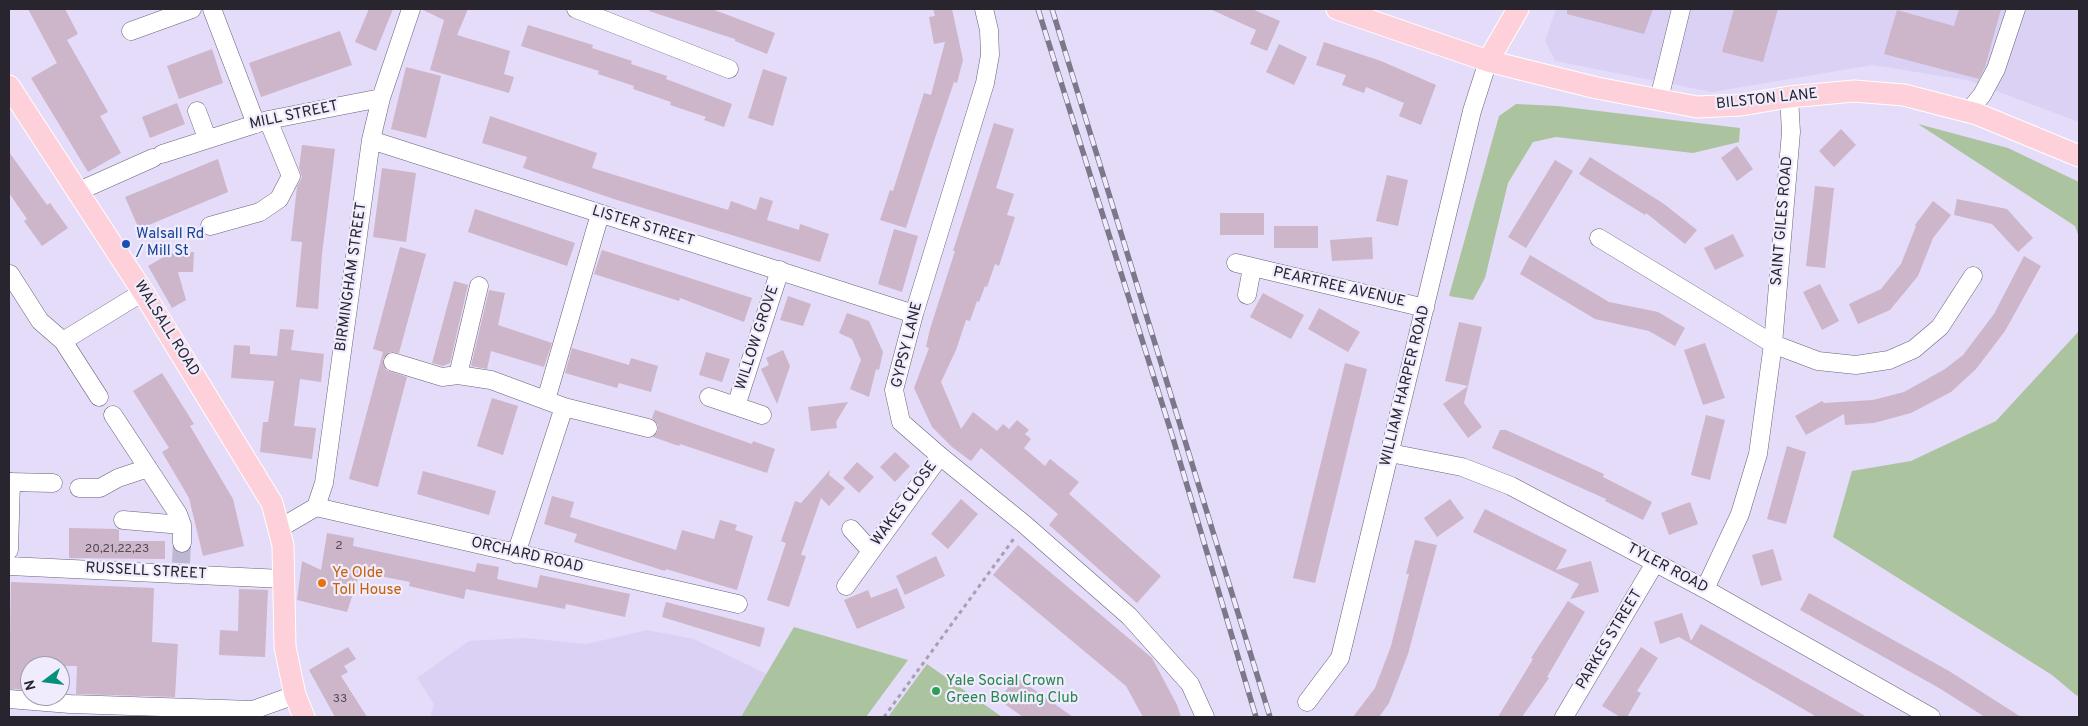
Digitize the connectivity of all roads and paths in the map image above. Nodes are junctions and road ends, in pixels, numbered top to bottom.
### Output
1 (192, 9) edge
2 (212, 9) edge
3 (411, 9) edge
4 (576, 9) edge
5 (984, 9) edge
6 (1337, 9) edge
7 (1518, 9) edge
8 (1681, 9) edge
9 (2016, 9) edge
10 (131, 31) dead end
11 (1488, 61) junction
12 (729, 69) dead end
13 (9, 86) edge
14 (1789, 97) junction
15 (381, 98) junction
16 (1659, 99) junction
17 (197, 111) dead end
18 (1968, 112) junction
19 (262, 122) junction
20 (207, 138) junction
21 (371, 140) junction
22 (2079, 156) edge
23 (79, 192) junction
24 (600, 214) junction
25 (210, 226) dead end
26 (1599, 238) dead end
27 (780, 270) junction
28 (10, 274) dead end
29 (1973, 276) dead end
30 (479, 286) dead end
31 (143, 292) junction
32 (1247, 295) dead end
33 (1425, 308) junction
34 (914, 314) junction
35 (63, 341) junction
36 (1773, 344) junction
37 (393, 362) dead end
38 (458, 375) junction
39 (709, 396) dead end
40 (99, 398) dead end
41 (546, 400) junction
42 (736, 406) junction
43 (564, 407) junction
44 (113, 415) dead end
45 (762, 415) dead end
46 (648, 428) dead end
47 (1390, 453) junction
48 (940, 456) junction
49 (148, 468) junction
50 (10, 482) edge
51 (53, 483) dead end
52 (79, 488) dead end
53 (316, 507) junction
54 (123, 520) dead end
55 (1024, 524) junction
56 (182, 525) junction
57 (280, 528) junction
58 (850, 529) dead end
59 (182, 543) tunnel mouth
60 (9, 550) edge
61 (871, 551) junction
62 (516, 554) junction
63 (1655, 563) junction
64 (9, 566) edge
65 (283, 579) junction
66 (846, 586) dead end
67 (1705, 589) junction
68 (738, 604) dead end
69 (294, 695) junction
70 (9, 699) edge
71 (1307, 702) dead end
72 (73, 711) edge
73 (304, 717) edge
74 (884, 717) edge
75 (1206, 717) edge
76 (1564, 717) edge
77 (1931, 717) edge

1 - 10 street
2 - 19 street
3 - 15 street, BIRMINGHAM STREET
4 - 12 street
5 - 34 street, GYPSY LANE
6 - 11 main road, BILSTON LANE
7 - 11 main road
8 - 16 street
9 - 18 street
11 - 16 main road, BILSTON LANE
11 - 33 street, WILLIAM HARPER ROAD
13 - 23 main road, WALSALL ROAD
14 - 16 main road, BILSTON LANE
14 - 18 main road, BILSTON LANE
14 - 36 street, SAINT GILES ROAD
15 - 19 street, MILL STREET
15 - 21 street, BIRMINGHAM STREET
17 - 20 street
18 - 22 main road, BILSTON LANE
19 - 20 street, MILL STREET
19 - 25 street
20 - 23 street, MILL STREET
21 - 24 street, LISTER STREET
21 - 53 street, BIRMINGHAM STREET
23 - 31 main road, WALSALL ROAD
24 - 27 street, LISTER STREET
24 - 41 street
26 - 36 street
27 - 34 street, LISTER STREET
27 - 42 street, WILLOW GROVE
28 - 35 street
29 - 36 street
30 - 38 street
31 - 35 street
31 - 57 main road, WALSALL ROAD
32 - 33 street, PEARTREE AVENUE
33 - 47 street, WILLIAM HARPER ROAD
34 - 48 street, GYPSY LANE
35 - 40 street
36 - 67 street, SAINT GILES ROAD
37 - 38 street
38 - 41 street
39 - 42 street, WILLOW GROVE
41 - 43 street
42 - 45 street, WILLOW GROVE
43 - 46 street
43 - 62 street
44 - 49 street
47 - 63 street, TYLER ROAD
47 - 71 street, WILLIAM HARPER ROAD
48 - 55 street, GYPSY LANE
48 - 61 street, WAKES CLOSE
49 - 52 street
49 - 56 street
50 - 51 street
50 - 60 street
53 - 57 street
53 - 62 street, ORCHARD ROAD
54 - 56 street
55 - 74 path
55 - 75 street, GYPSY LANE
56 - 59 street
57 - 65 main road, WALSALL ROAD
58 - 61 street, WAKES CLOSE
61 - 66 street, WAKES CLOSE
62 - 68 street, ORCHARD ROAD
63 - 67 street, TYLER ROAD
63 - 76 street, PARKES STREET
64 - 65 street, RUSSELL STREET
65 - 69 main road, WALSALL ROAD
67 - 77 street, TYLER ROAD
69 - 72 street
69 - 73 main road, WALSALL ROAD
70 - 72 street

